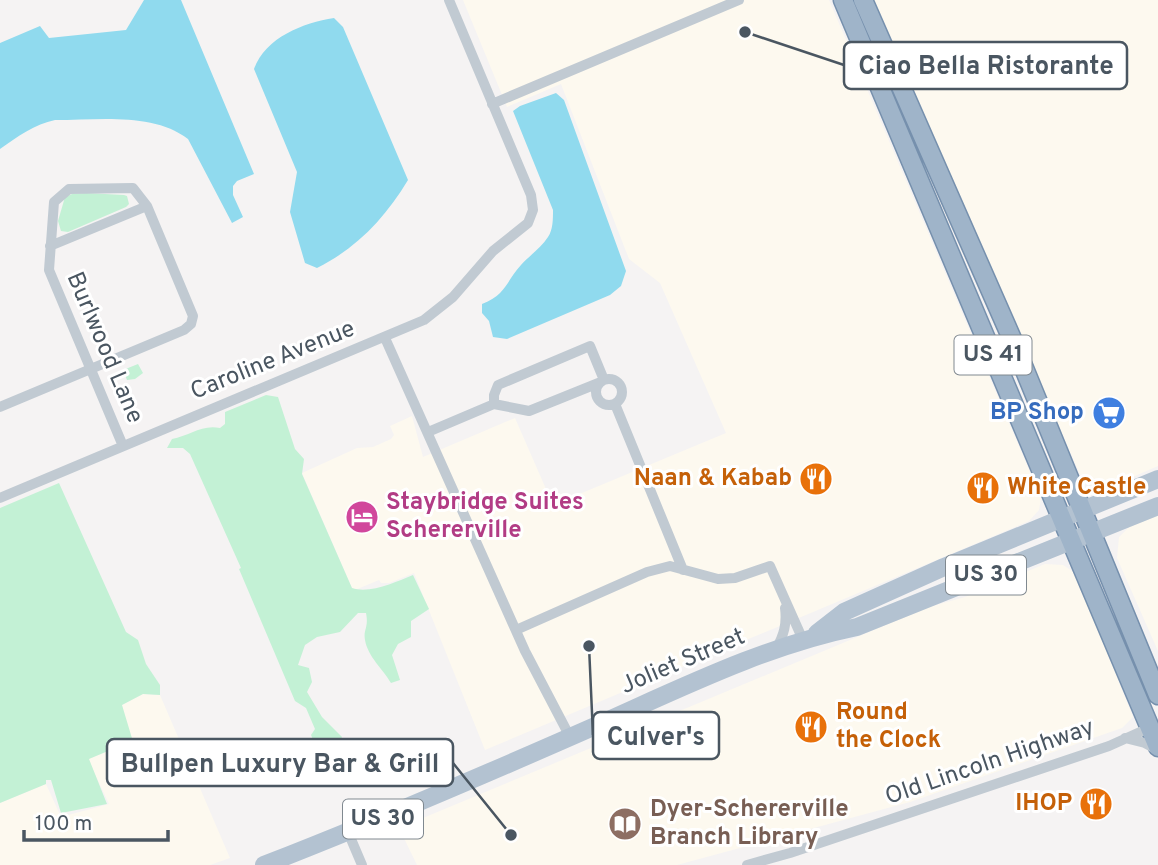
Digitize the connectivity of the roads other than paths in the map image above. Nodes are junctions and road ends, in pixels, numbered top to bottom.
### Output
1 (449, 0) edge
2 (739, 0) edge
3 (843, 0) edge
4 (863, 0) edge
5 (492, 104) junction
6 (147, 206) junction
7 (50, 246) junction
8 (385, 338) junction
9 (90, 370) junction
10 (603, 381) junction
11 (494, 404) junction
12 (614, 404) junction
13 (0, 407) edge
14 (428, 432) junction
15 (123, 446) junction
16 (1158, 479) edge
17 (0, 498) edge
18 (1158, 506) edge
19 (1083, 509) junction
20 (1062, 519) junction
21 (1093, 532) junction
22 (1071, 541) junction
23 (682, 570) junction
24 (784, 598) junction
25 (516, 630) junction
26 (807, 638) junction
27 (776, 650) junction
28 (1158, 695) edge
29 (1154, 727) edge
30 (570, 737) junction
31 (1125, 738) junction
32 (1158, 749) edge
33 (348, 832) junction
34 (790, 853) junction
35 (264, 865) edge
36 (362, 865) edge
37 (747, 865) edge
38 (794, 865) edge

1 - 5 street
2 - 5 street
3 - 20 highway, US 41
4 - 19 highway, US 41
5 - 8 street, Caroline Avenue
6 - 7 street
6 - 7 street, Burlwood Lane
6 - 9 street
7 - 9 street, Burlwood Lane
8 - 14 street
8 - 15 street, Caroline Avenue
9 - 13 street
9 - 15 street, Burlwood Lane
10 - 11 street
10 - 11 street
10 - 12 street
10 - 12 street
11 - 14 street
12 - 23 street
14 - 25 street
15 - 17 street, Caroline Avenue
16 - 19 main road, US 30
18 - 21 main road, US 30
19 - 20 main road, US 30
19 - 21 highway, US 41
20 - 22 highway, US 41
20 - 26 main road, US 30
21 - 22 main road, US 30
21 - 28 highway, US 41
22 - 26 main road, US 30
22 - 29 highway, US 41
23 - 24 street
23 - 25 street
24 - 26 street
24 - 27 street
25 - 30 street
26 - 27 main road, Joliet Street / US 30
27 - 30 main road, Joliet Street / US 30
29 - 31 street, Old Lincoln Highway
29 - 32 highway, US 41
30 - 33 main road, Joliet Street / US 30
31 - 32 street, Old Lincoln Highway
31 - 34 street, Old Lincoln Highway
33 - 35 main road, Joliet Street / US 30
33 - 36 street
34 - 37 street, Old Lincoln Highway
34 - 38 street

